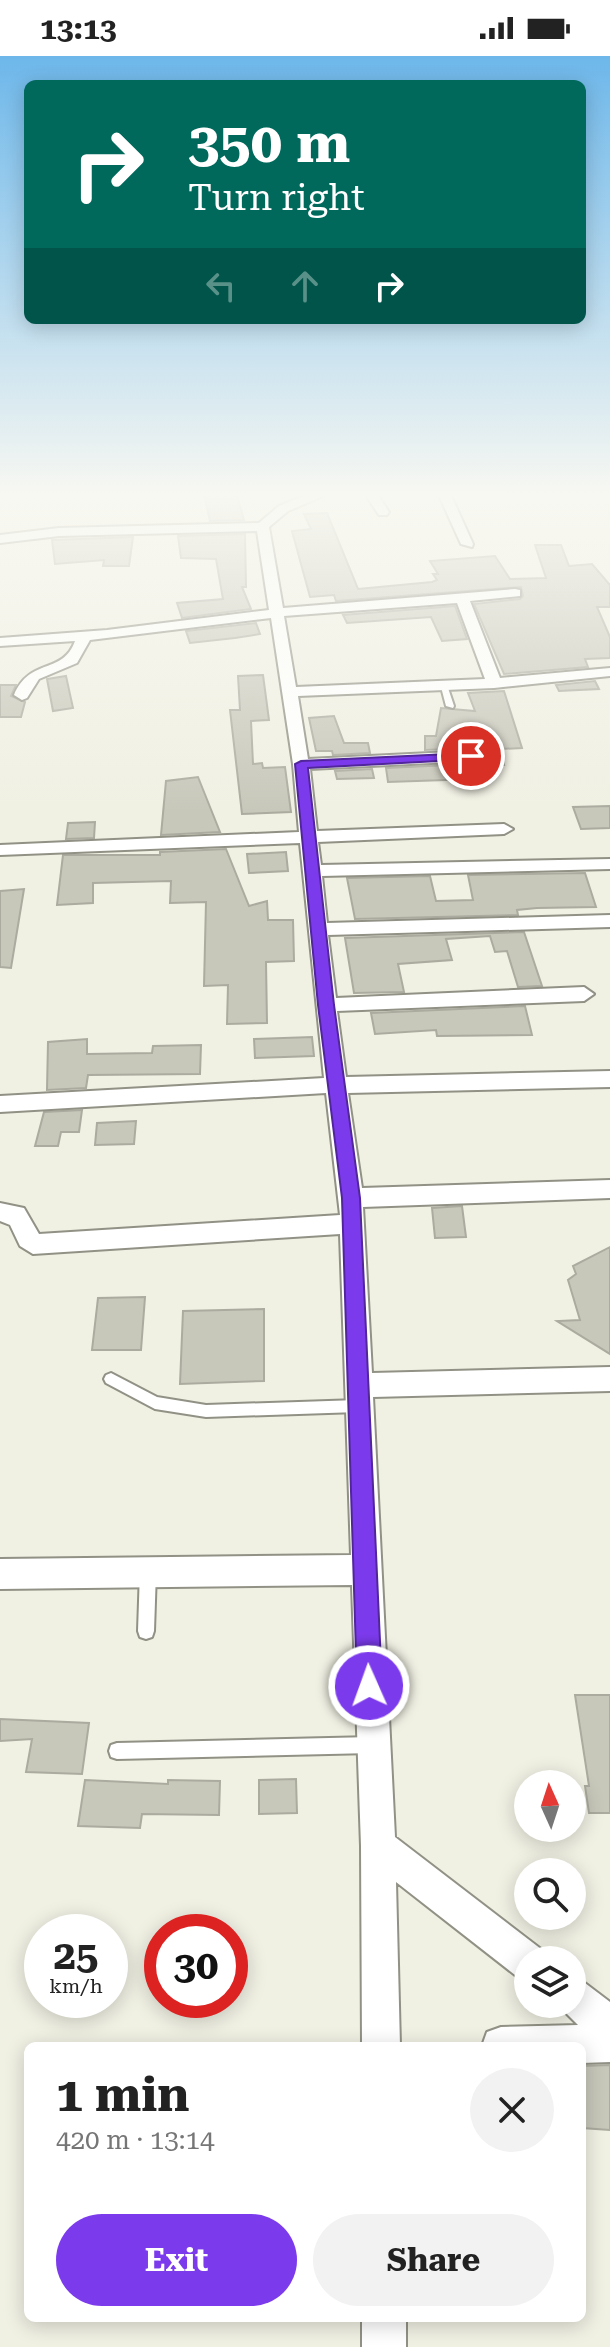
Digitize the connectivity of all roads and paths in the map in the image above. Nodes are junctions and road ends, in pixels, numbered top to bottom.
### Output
1 (273, 598) edge
2 (462, 598) joint
3 (275, 613) junction
4 (84, 636) junction
5 (0, 642) edge
6 (610, 672) edge
7 (494, 683) junction
8 (443, 685) junction
9 (289, 692) junction
10 (22, 695) dead end
11 (450, 706) dead end
12 (471, 756) dead end
13 (301, 764) junction
14 (504, 829) dead end
15 (308, 835) junction
16 (0, 850) edge
17 (610, 864) edge
18 (312, 871) junction
19 (610, 921) edge
20 (318, 929) junction
21 (584, 994) dead end
22 (326, 1005) junction
23 (610, 1079) edge
24 (337, 1085) junction
25 (0, 1104) edge
26 (610, 1189) edge
27 (351, 1198) junction
28 (0, 1212) edge
29 (352, 1224) junction
30 (111, 1379) dead end
31 (610, 1379) edge
32 (358, 1396) junction
33 (365, 1570) junction
34 (148, 1571) junction
35 (0, 1574) edge
36 (146, 1631) dead end
37 (372, 1745) junction
38 (117, 1751) dead end
39 (378, 1846) junction
40 (514, 1951) edge
41 (586, 2007) edge
42 (610, 2026) edge
43 (381, 2042) edge
44 (610, 2043) edge
45 (586, 2044) edge
46 (384, 2322) edge
47 (384, 2347) edge

1 - 3 street
2 - 3 street
2 - 7 street
3 - 4 street
3 - 9 street
4 - 5 street
4 - 10 street
6 - 7 street
7 - 8 street
8 - 9 street
8 - 11 lane
9 - 13 street
12 - 13 street
13 - 15 street
14 - 15 street
15 - 16 street
15 - 18 street
17 - 18 street
18 - 20 street
19 - 20 street
20 - 22 street
21 - 22 street
22 - 24 street
23 - 24 street
24 - 25 street
24 - 27 street
26 - 27 street
27 - 29 street
28 - 29 street
29 - 32 street
30 - 32 lane
31 - 32 street
32 - 33 street
33 - 34 street
33 - 37 street
34 - 35 street
34 - 36 lane
37 - 38 lane
37 - 39 street
39 - 40 street
39 - 43 street
41 - 42 street
44 - 45 street
46 - 47 street

